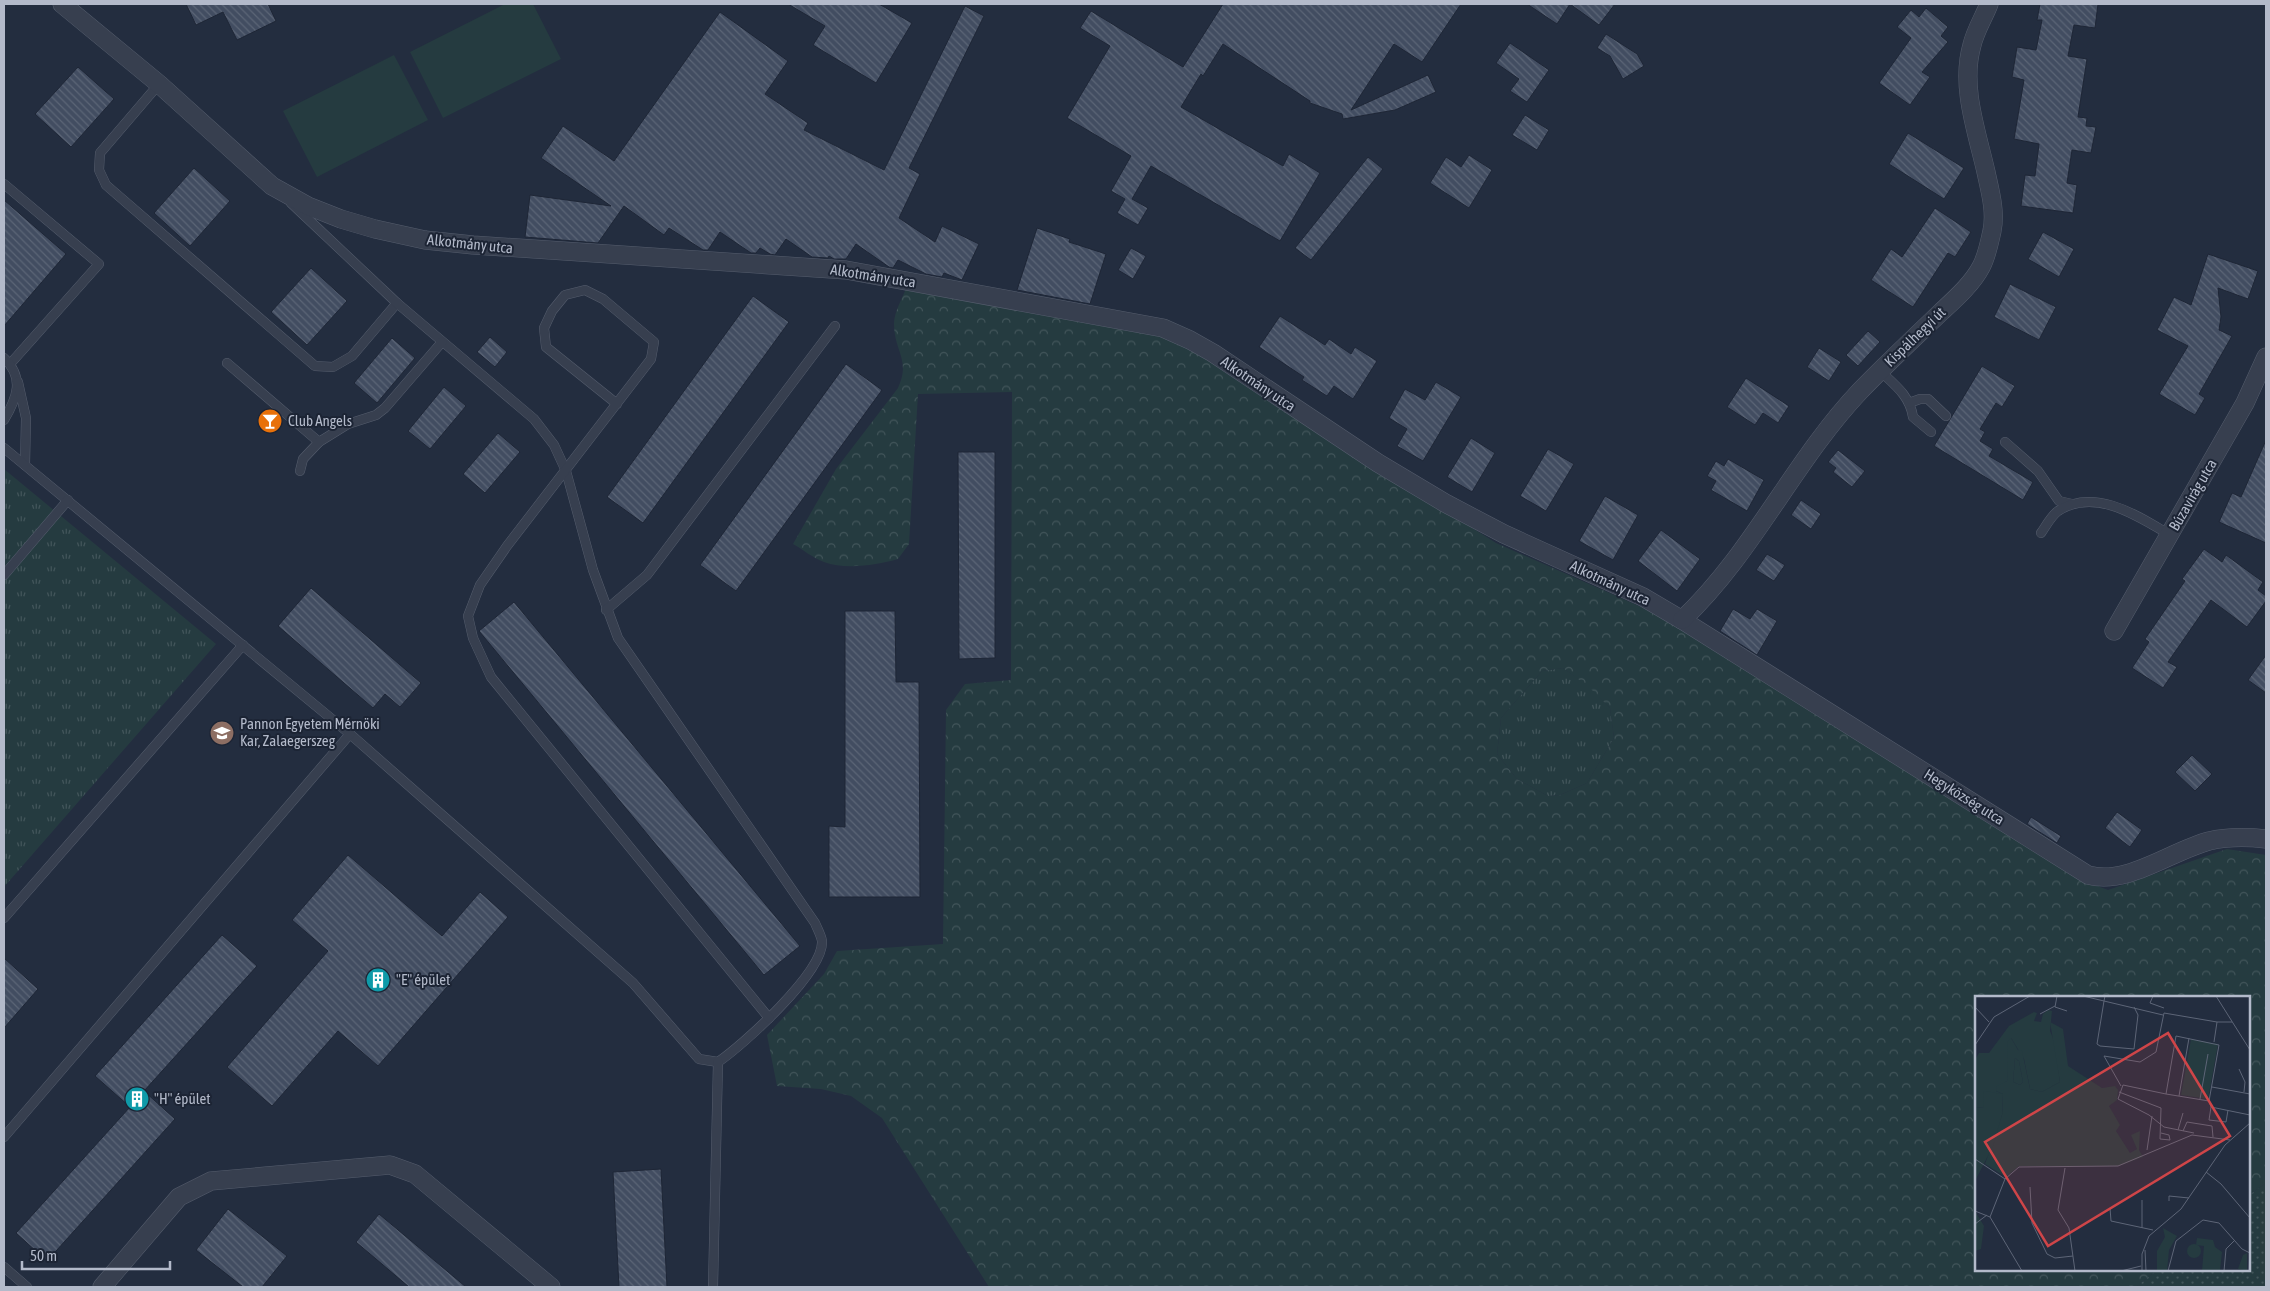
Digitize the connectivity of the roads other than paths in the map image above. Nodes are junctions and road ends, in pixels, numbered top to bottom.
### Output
1 (62, 4) edge
2 (1989, 4) edge
3 (159, 84) junction
4 (4, 184) edge
5 (272, 186) junction
6 (397, 303) junction
7 (835, 326) dead end
8 (442, 342) junction
9 (2266, 357) edge
10 (7, 361) edge
11 (227, 363) dead end
12 (1880, 371) junction
13 (18, 382) junction
14 (1909, 403) junction
15 (617, 404) junction
16 (1946, 416) dead end
17 (4, 420) edge
18 (1931, 432) dead end
19 (319, 442) junction
20 (2005, 442) dead end
21 (4, 448) edge
22 (25, 465) junction
23 (300, 471) dead end
24 (566, 471) junction
25 (68, 500) junction
26 (2072, 504) junction
27 (2041, 533) dead end
28 (2170, 535) junction
29 (4, 575) edge
30 (606, 610) junction
31 (1682, 620) junction
32 (2114, 631) dead end
33 (242, 645) junction
34 (350, 734) junction
35 (2266, 839) edge
36 (4, 918) edge
37 (769, 1018) junction
38 (718, 1062) junction
39 (4, 1137) edge
40 (4, 1267) edge
41 (27, 1287) edge
42 (102, 1287) edge
43 (551, 1287) edge
44 (713, 1287) edge

1 - 3 street, Alkotmány utca
2 - 12 street, Kispálhegyi út
3 - 5 street, Alkotmány utca
3 - 6 lane
4 - 10 lane
5 - 6 lane
5 - 31 street, Alkotmány utca
6 - 8 lane
7 - 30 lane
8 - 19 lane
8 - 24 lane
9 - 28 street, Búzavirág utca
10 - 13 lane
11 - 19 lane
12 - 14 lane
12 - 31 street, Kispálhegyi út
13 - 17 lane
13 - 22 lane
14 - 16 lane
14 - 18 lane
15 - 15 lane
15 - 24 lane
19 - 23 lane
20 - 26 lane
21 - 22 lane
22 - 25 lane
24 - 30 lane
24 - 37 lane
25 - 29 lane
25 - 33 lane
26 - 27 lane
26 - 28 lane
28 - 32 street, Búzavirág utca
30 - 37 lane
31 - 35 street, Hegyközség utca
33 - 34 lane
33 - 36 lane
34 - 38 lane
34 - 39 lane
37 - 38 lane
38 - 44 lane
40 - 41 lane
42 - 43 street

